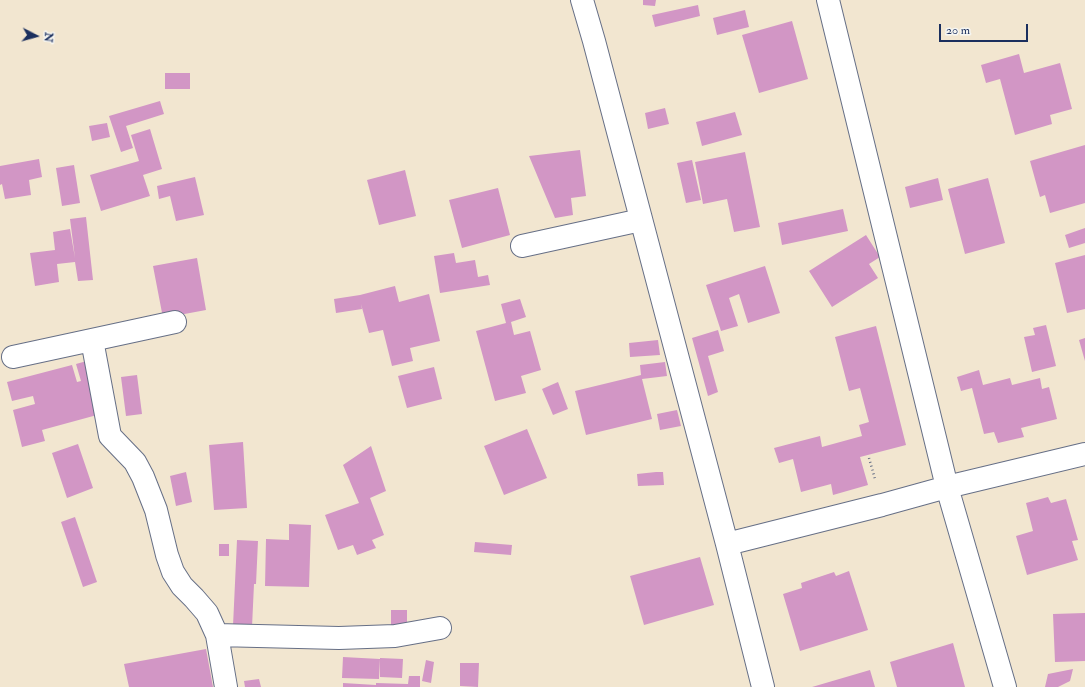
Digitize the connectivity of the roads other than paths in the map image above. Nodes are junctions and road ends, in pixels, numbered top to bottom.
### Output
1 (582, 0) edge
2 (828, 0) edge
3 (641, 220) junction
4 (522, 246) dead end
5 (174, 322) dead end
6 (92, 340) junction
7 (13, 357) dead end
8 (1085, 454) edge
9 (947, 487) junction
10 (727, 544) junction
11 (440, 628) dead end
12 (217, 635) junction
13 (226, 687) edge
14 (763, 687) edge
15 (1005, 687) edge

1 - 3 street
2 - 9 street
3 - 4 street
3 - 10 street
5 - 6 street
6 - 7 street
6 - 12 street
8 - 9 street
9 - 10 street
9 - 15 street
10 - 14 street
11 - 12 street
12 - 13 street

